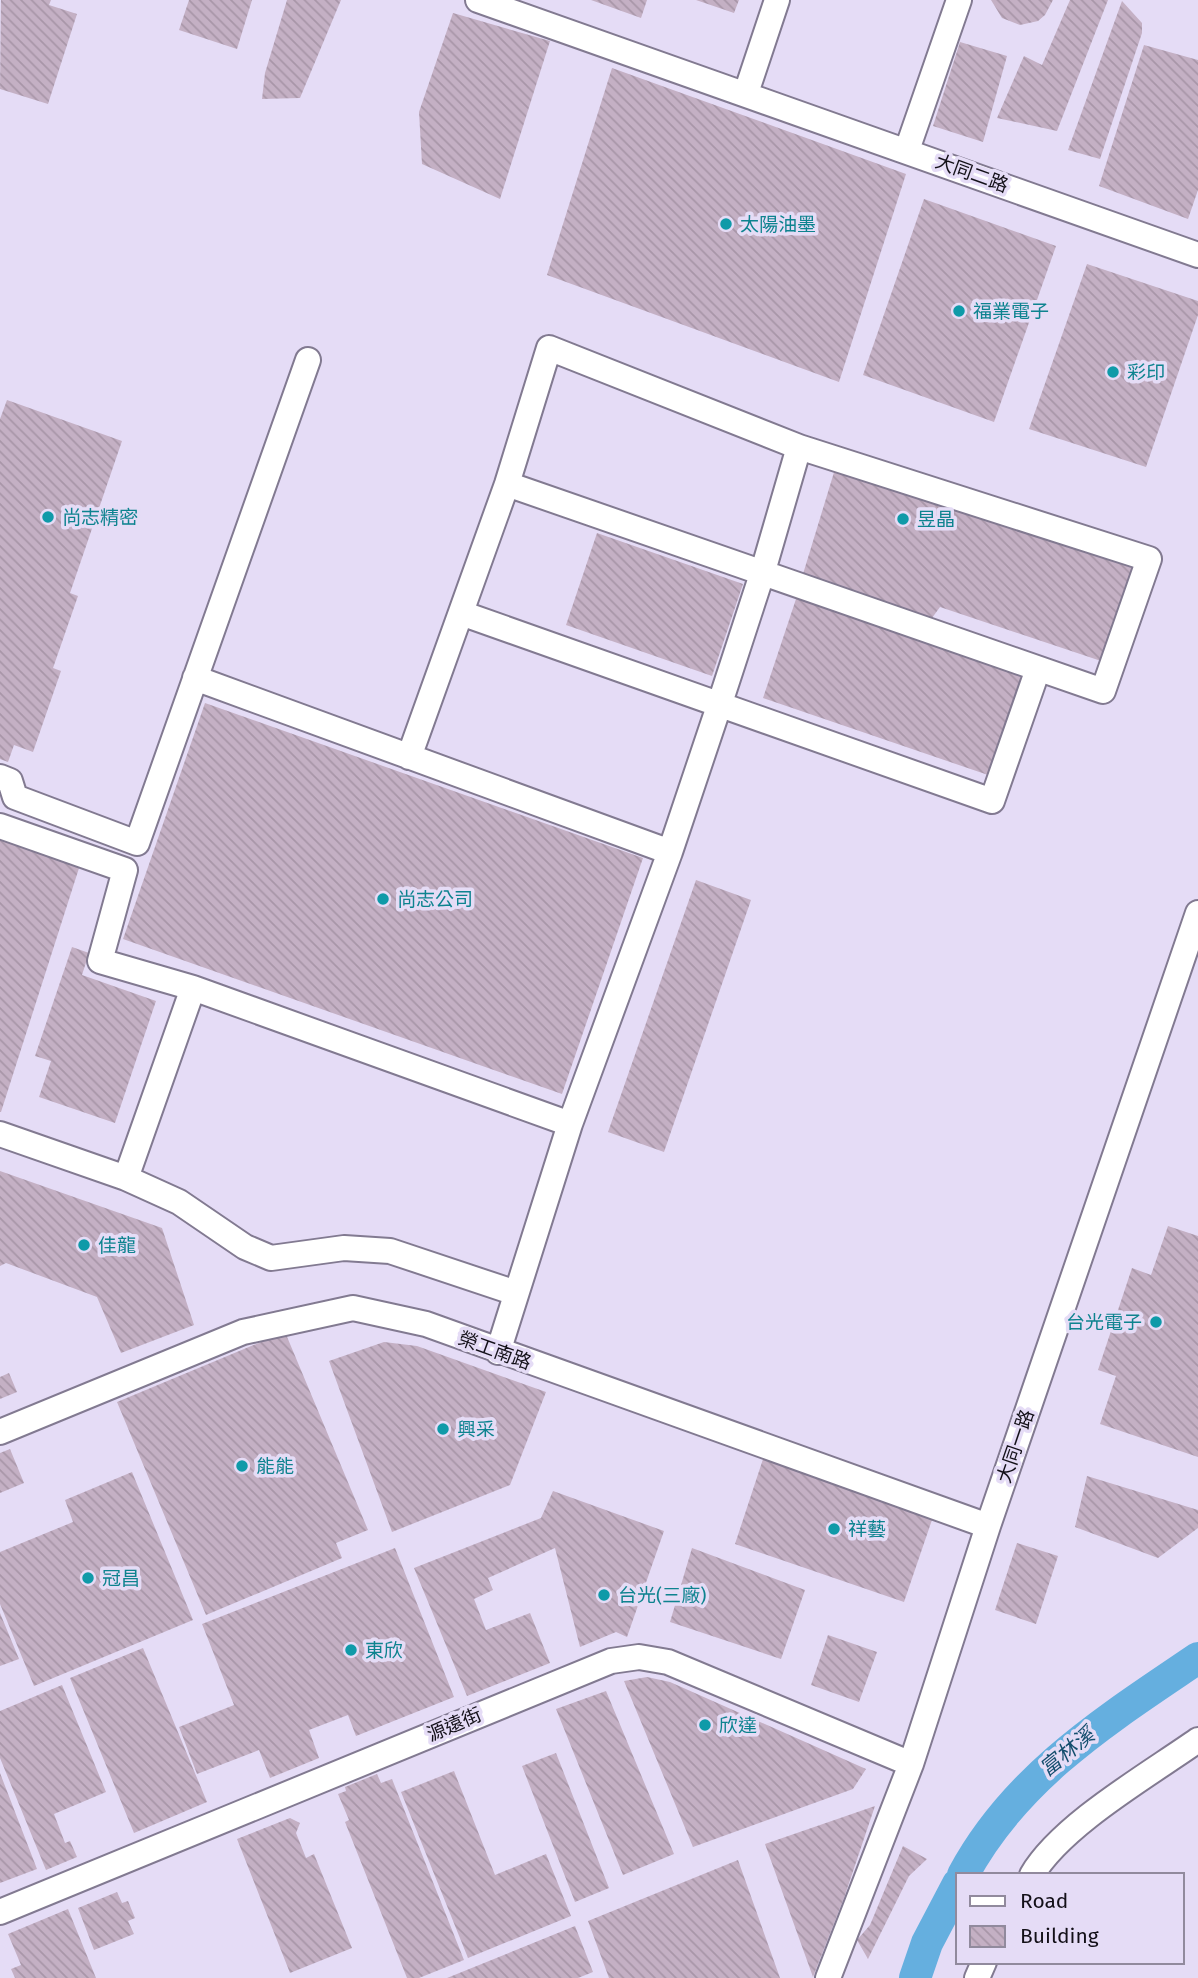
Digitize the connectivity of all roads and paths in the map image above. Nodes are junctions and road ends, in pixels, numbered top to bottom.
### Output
1 (478, 0) edge
2 (777, 0) edge
3 (958, 0) edge
4 (746, 93) junction
5 (907, 150) junction
6 (1198, 255) edge
7 (308, 360) dead end
8 (799, 447) junction
9 (507, 484) junction
10 (763, 571) junction
11 (461, 613) junction
12 (1038, 670) junction
13 (195, 678) junction
14 (719, 706) junction
15 (410, 757) junction
16 (0, 777) edge
17 (0, 826) edge
18 (670, 852) junction
19 (1198, 913) edge
20 (192, 988) junction
21 (570, 1124) junction
22 (0, 1134) edge
23 (125, 1178) junction
24 (516, 1293) junction
25 (498, 1352) junction
26 (0, 1432) edge
27 (988, 1526) junction
28 (1198, 1740) edge
29 (912, 1764) junction
30 (1033, 1873) edge
31 (0, 1912) edge
32 (828, 1978) edge

1 - 4 street, 大同二路
2 - 4 street
3 - 5 street
4 - 5 street, 大同二路
5 - 6 street, 大同二路
7 - 13 street
8 - 9 street
8 - 10 street
8 - 12 street
9 - 10 street
9 - 11 street
10 - 12 street
10 - 14 street
11 - 14 street
11 - 15 street
12 - 14 street
13 - 15 street
13 - 16 street
14 - 18 street
15 - 18 street
17 - 20 street
18 - 21 street
19 - 27 street, 大同一路
20 - 21 street
20 - 23 street
21 - 24 street
22 - 23 street
23 - 24 street
24 - 25 street
25 - 26 street, 榮工南路
25 - 27 street, 榮工南路
27 - 29 street, 大同一路
28 - 30 street
29 - 31 street, 源遠街
29 - 32 street, 大同一路

